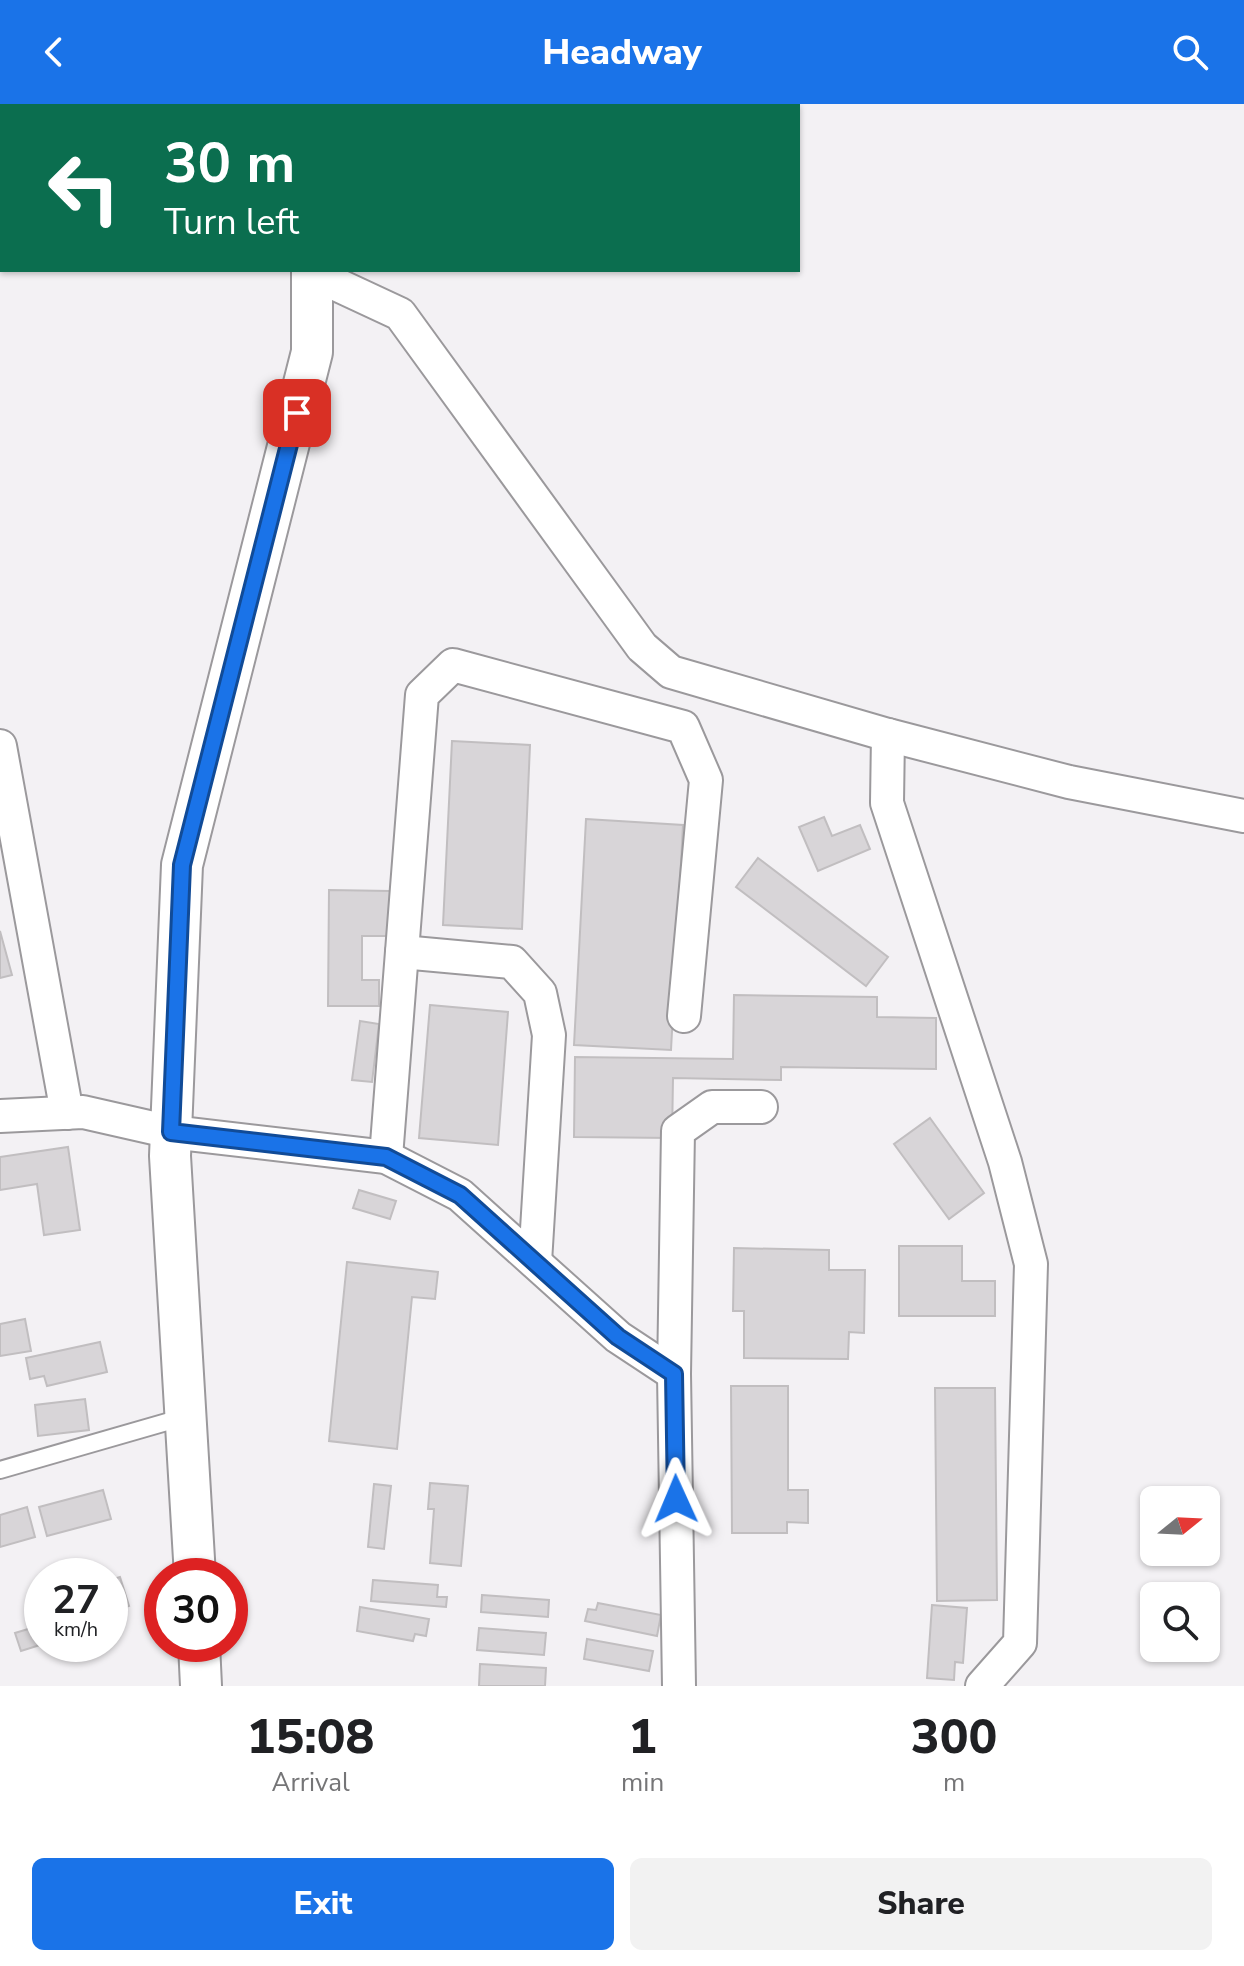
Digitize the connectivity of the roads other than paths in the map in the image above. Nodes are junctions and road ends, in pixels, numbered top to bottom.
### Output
1 (312, 272) edge
2 (888, 735) junction
3 (0, 746) edge
4 (1244, 816) edge
5 (402, 952) junction
6 (684, 1016) dead end
7 (761, 1107) dead end
8 (67, 1113) junction
9 (0, 1116) edge
10 (171, 1132) junction
11 (386, 1157) junction
12 (535, 1262) junction
13 (674, 1374) junction
14 (185, 1417) junction
15 (0, 1470) edge
16 (194, 1558) edge
17 (200, 1662) edge
18 (201, 1686) edge
19 (679, 1686) edge
20 (982, 1686) edge

1 - 2 street
1 - 10 street
2 - 4 street
2 - 20 street
3 - 8 street
5 - 6 street
5 - 11 street
5 - 12 street
7 - 13 street
8 - 9 street
8 - 10 street
10 - 11 street
10 - 14 street
11 - 12 street
12 - 13 street
13 - 19 street
14 - 15 lane
14 - 16 street
17 - 18 street

